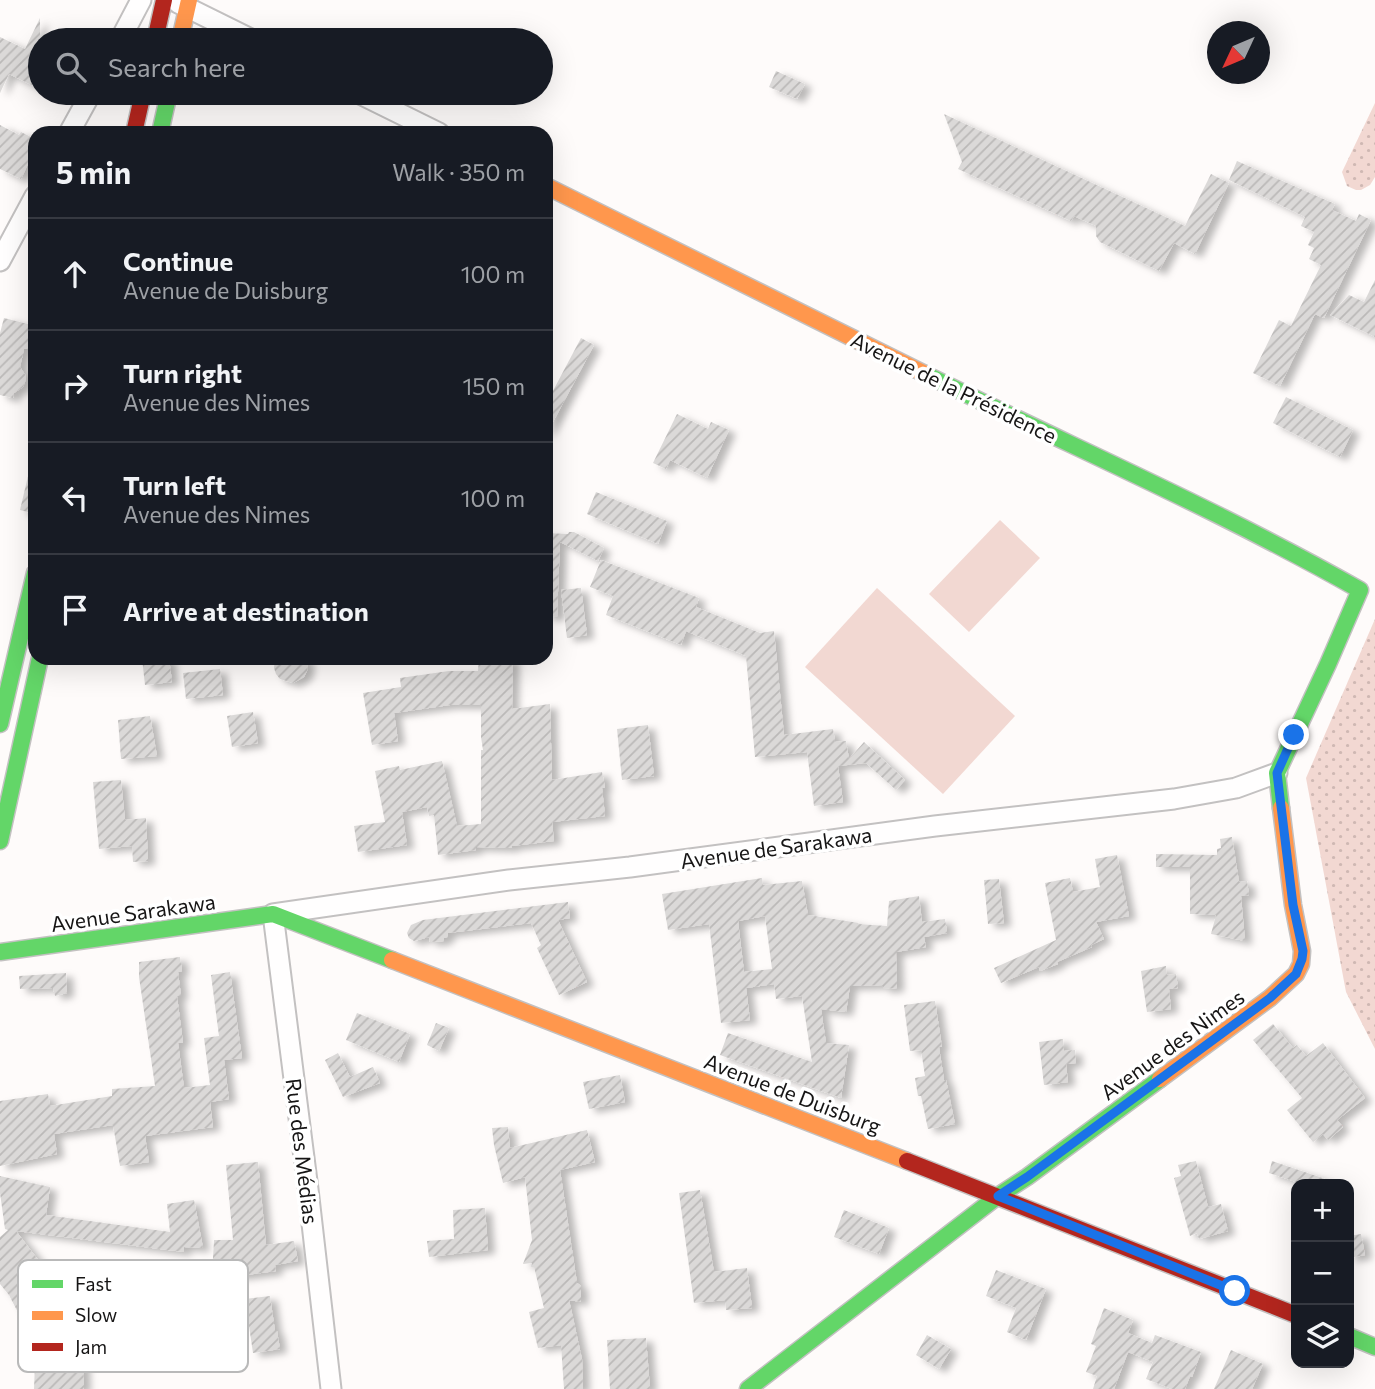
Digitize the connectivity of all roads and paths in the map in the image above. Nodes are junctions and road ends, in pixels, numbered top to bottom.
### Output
1 (141, 0) edge
2 (164, 0) edge
3 (182, 3) edge
4 (126, 28) edge
5 (158, 28) edge
6 (181, 28) edge
7 (230, 28) edge
8 (84, 105) edge
9 (140, 105) edge
10 (166, 105) edge
11 (382, 105) edge
12 (73, 126) edge
13 (136, 126) edge
14 (162, 126) edge
15 (425, 126) edge
16 (553, 189) edge
17 (28, 209) edge
18 (0, 261) edge
19 (28, 603) edge
20 (38, 665) edge
21 (0, 724) edge
22 (1277, 773) junction
23 (0, 841) edge
24 (272, 914) junction
25 (0, 952) edge
26 (998, 1196) junction
27 (1291, 1313) edge
28 (1354, 1338) edge
29 (1375, 1347) edge
30 (331, 1389) edge
31 (748, 1389) edge

1 - 4 street
2 - 5 street
3 - 6 street
3 - 7 street
8 - 12 street
9 - 13 street
10 - 14 street
11 - 15 street
16 - 22 street, Avenue de la Présidence
17 - 18 street
19 - 21 street
20 - 23 street
22 - 24 street, Avenue de Sarakawa
22 - 26 street, Avenue des Nimes
24 - 25 street, Avenue Sarakawa
24 - 26 street, Avenue de Duisburg
24 - 30 street, Rue des Médias
26 - 27 street, Avenue de Duisburg
26 - 31 street, Avenue des Nimes
28 - 29 street

